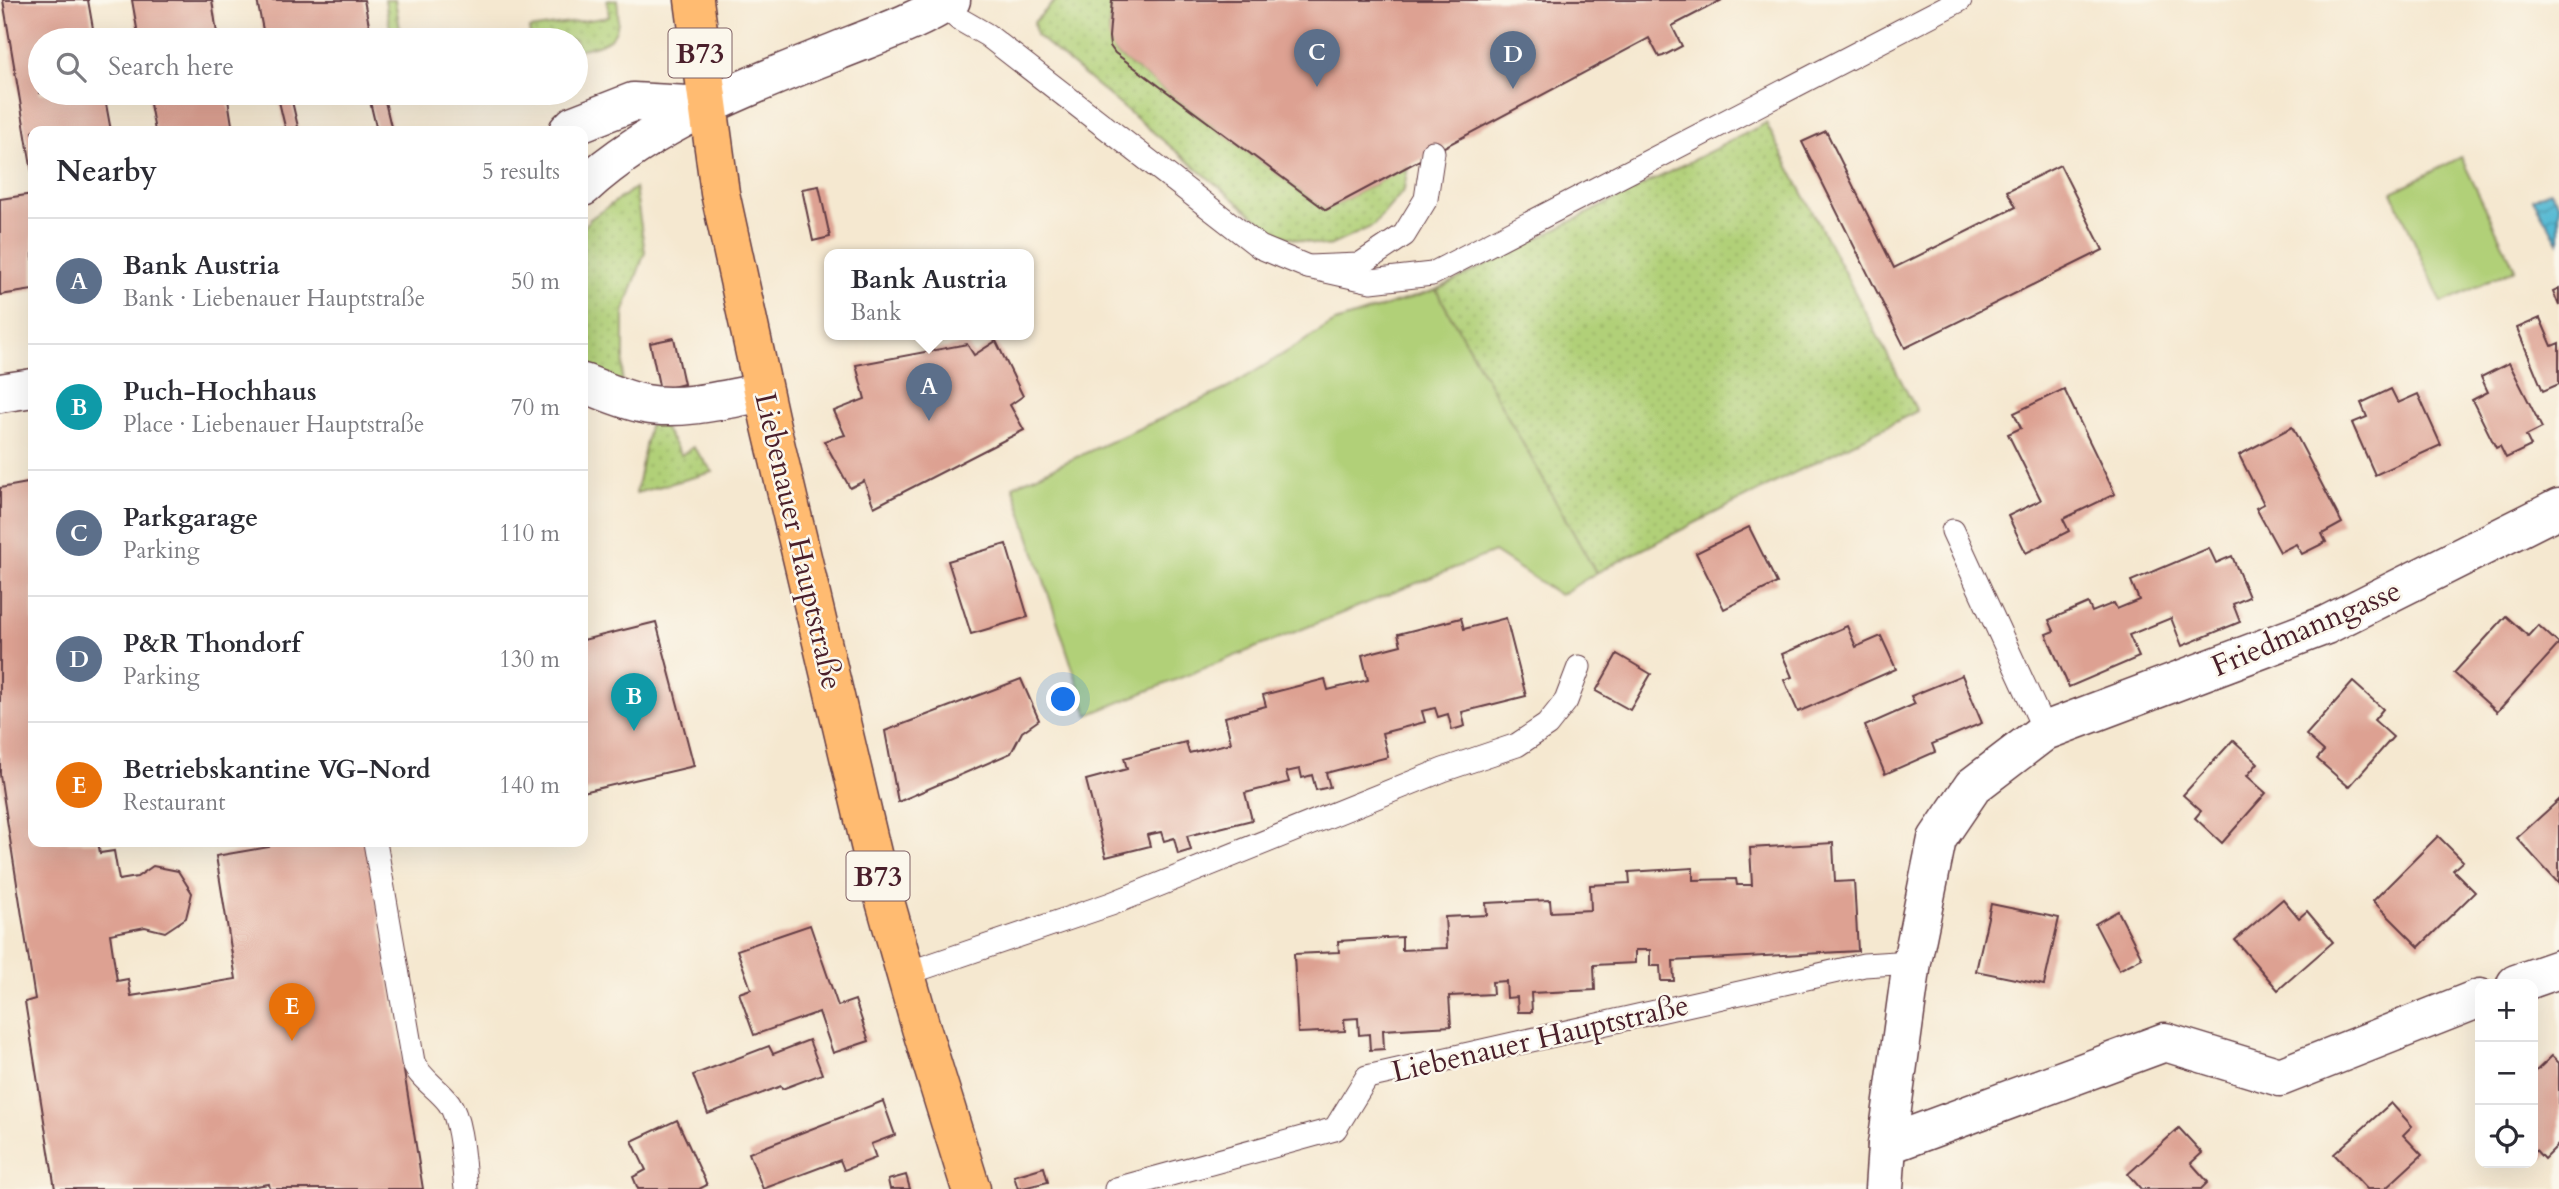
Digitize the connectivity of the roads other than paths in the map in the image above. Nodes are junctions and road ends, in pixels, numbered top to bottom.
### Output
1 (694, 0) edge
2 (1960, 0) edge
3 (947, 3) edge
4 (707, 106) junction
5 (573, 126) edge
6 (1433, 152) dead end
7 (588, 183) edge
8 (1308, 267) junction
9 (588, 385) edge
10 (28, 389) edge
11 (763, 391) junction
12 (0, 393) edge
13 (2559, 508) edge
14 (1953, 531) dead end
15 (1579, 667) dead end
16 (2045, 732) junction
17 (376, 847) edge
18 (1912, 962) junction
19 (2559, 969) edge
20 (905, 974) junction
21 (2530, 979) edge
22 (2475, 1000) edge
23 (1887, 1145) junction
24 (466, 1189) edge
25 (971, 1189) edge
26 (1116, 1189) edge
27 (1884, 1189) edge

1 - 4 main road, Liebenauer Hauptstraße / B73
2 - 8 lane
3 - 4 street
3 - 8 lane
4 - 5 street
4 - 7 street
4 - 11 main road, Liebenauer Hauptstraße / B73
6 - 8 lane
9 - 11 street
10 - 12 street
11 - 20 main road, Liebenauer Hauptstraße / B73
13 - 16 street, Friedmanngasse
14 - 16 lane
15 - 20 lane
16 - 18 street, Friedmanngasse
17 - 24 lane
18 - 23 street, Friedmanngasse
18 - 26 lane, Liebenauer Hauptstraße
19 - 21 street
20 - 25 main road, Liebenauer Hauptstraße / B73
22 - 23 street
23 - 27 street, Friedmanngasse

